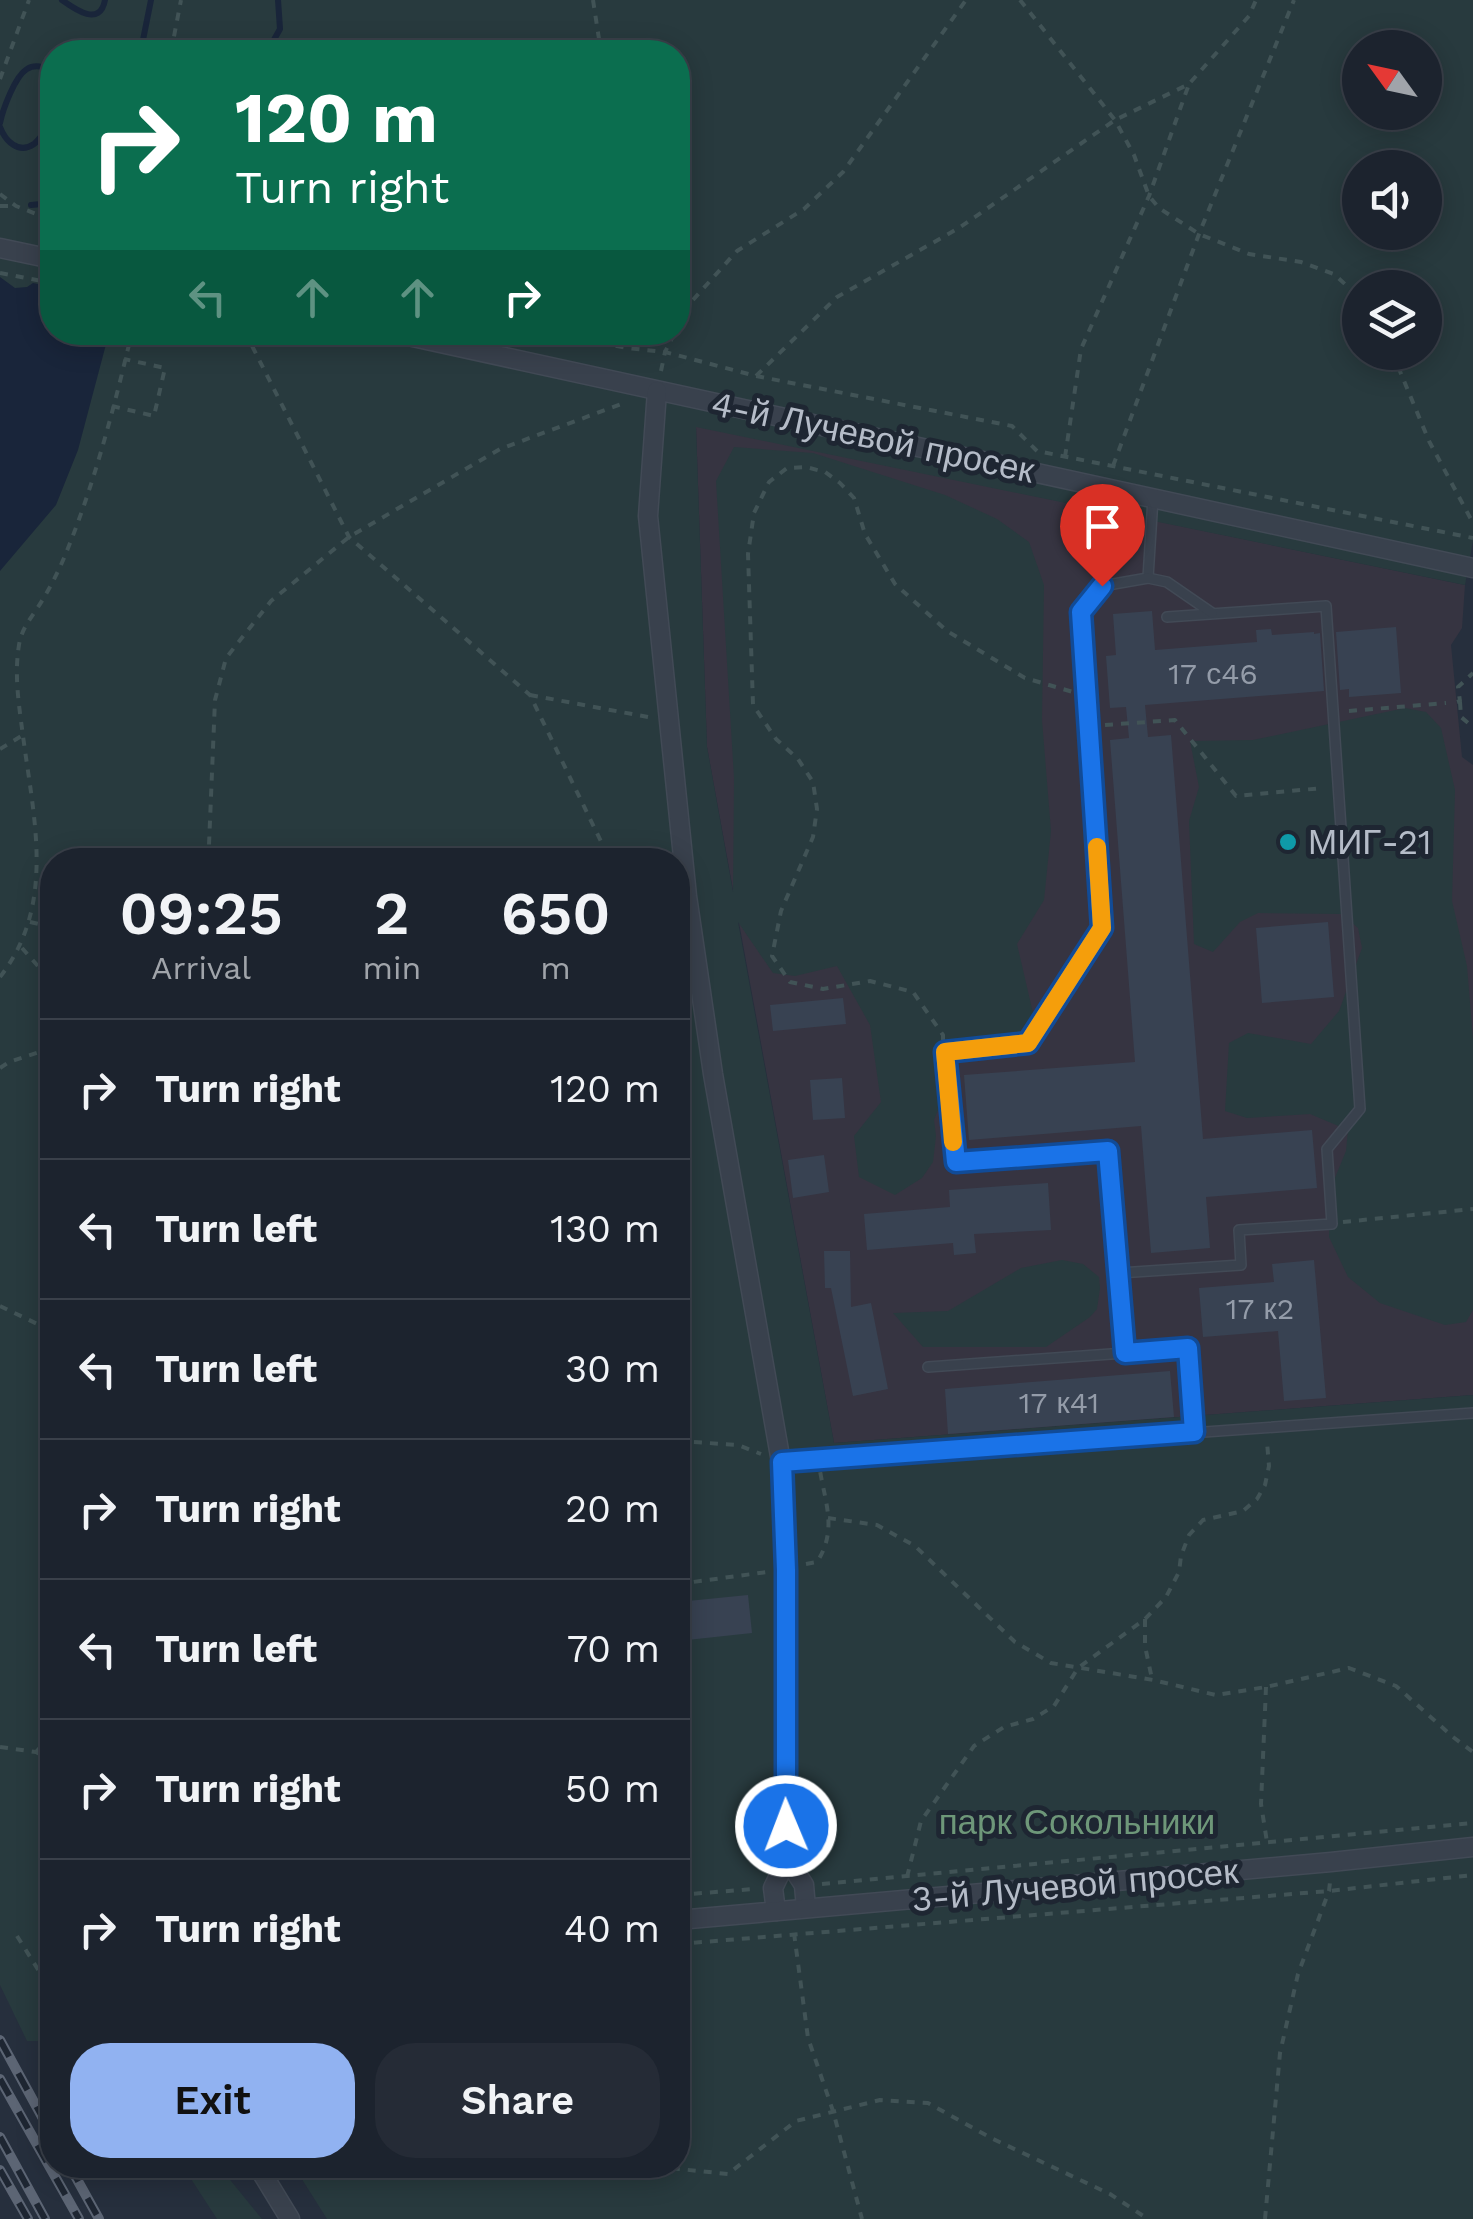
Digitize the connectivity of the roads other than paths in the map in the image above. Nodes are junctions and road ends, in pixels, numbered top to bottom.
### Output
1 (0, 248) edge
2 (40, 256) edge
3 (450, 345) edge
4 (657, 390) junction
5 (1153, 498) junction
6 (1473, 568) edge
7 (1148, 578) junction
8 (1213, 614) junction
9 (1167, 617) dead end
10 (681, 848) edge
11 (690, 922) edge
12 (1119, 1273) junction
13 (1125, 1353) junction
14 (928, 1367) dead end
15 (1473, 1413) edge
16 (1194, 1432) junction
17 (782, 1462) junction
18 (1473, 1847) edge
19 (787, 1860) junction
20 (790, 1909) junction
21 (690, 1919) edge
22 (265, 2178) edge
23 (290, 2219) edge

1 - 2 street
3 - 4 street, 4-й Лучевой просек
4 - 5 street, 4-й Лучевой просек
4 - 10 street
5 - 6 street, 4-й Лучевой просек
5 - 7 lane
7 - 8 lane
7 - 12 lane
8 - 9 lane
8 - 12 lane
11 - 17 street
12 - 13 lane
13 - 14 lane
13 - 16 lane
15 - 16 lane
16 - 17 lane
17 - 19 street
18 - 20 street, 3-й Лучевой просек
19 - 20 street
19 - 20 street
20 - 21 street, 3-й Лучевой просек
22 - 23 street

